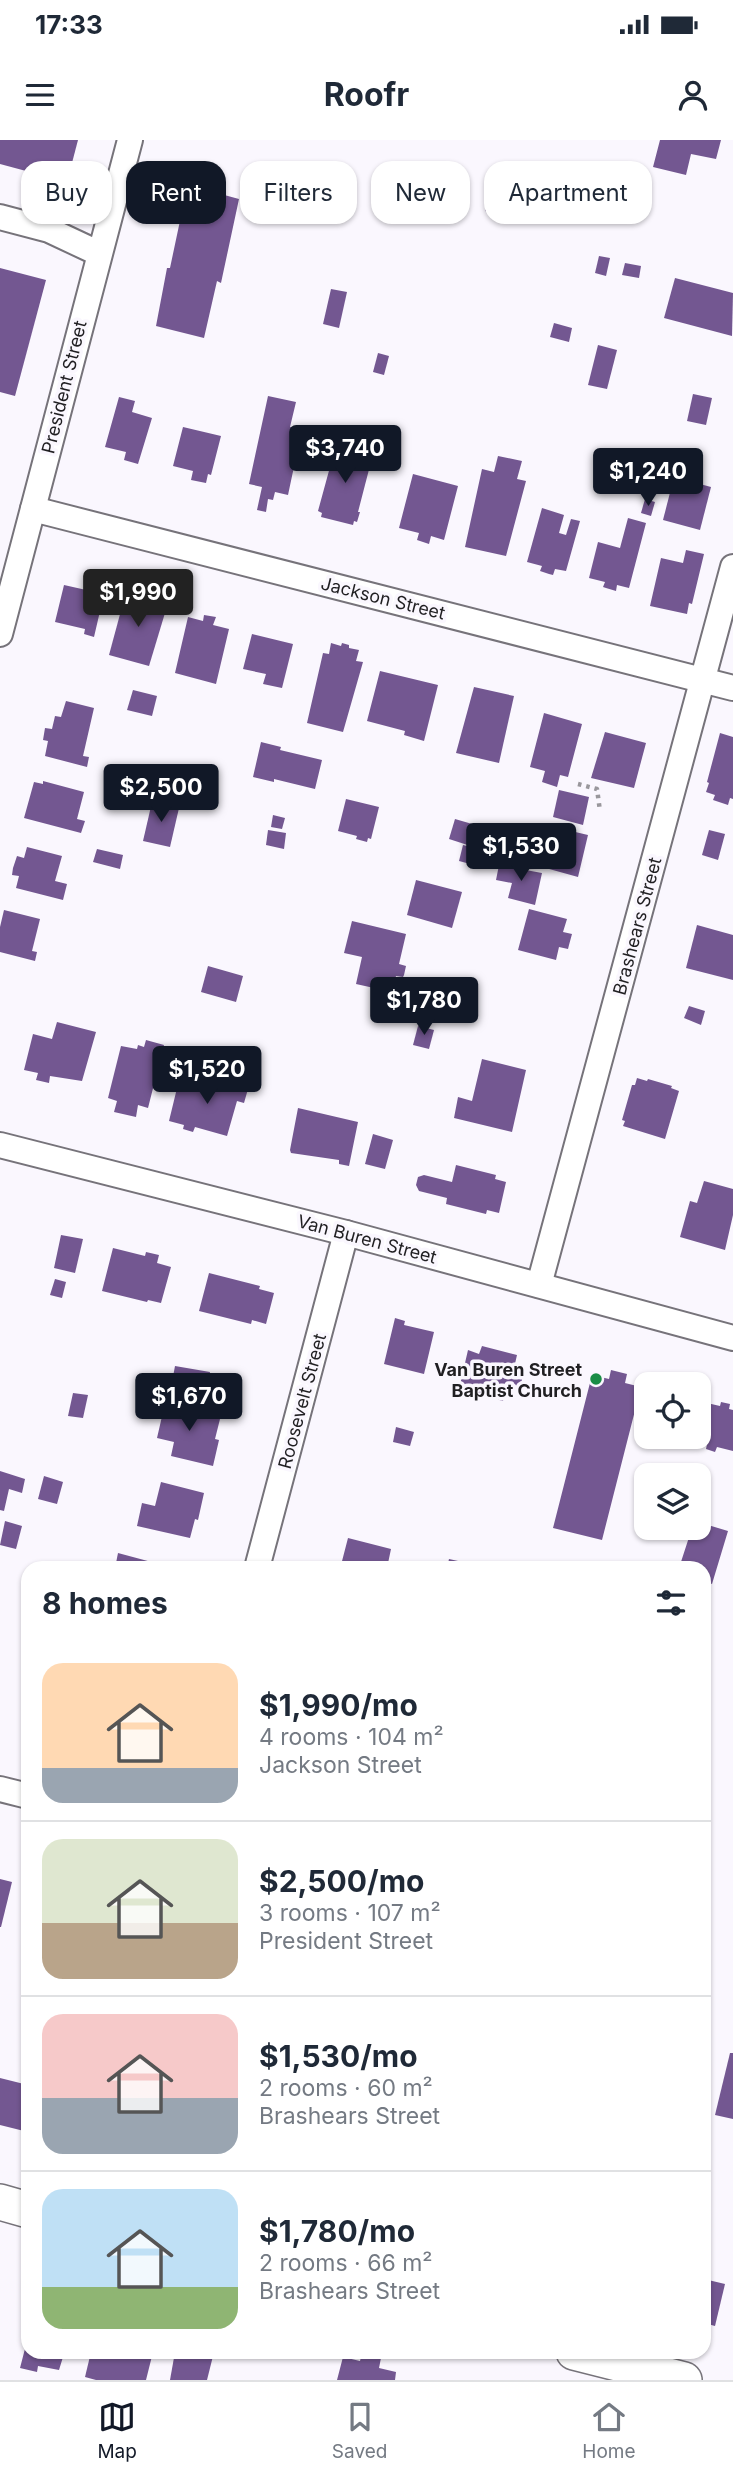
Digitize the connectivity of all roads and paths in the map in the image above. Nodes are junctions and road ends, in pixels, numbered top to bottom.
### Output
1 (130, 140) edge
2 (0, 217) edge
3 (98, 253) junction
4 (33, 509) junction
5 (733, 567) edge
6 (0, 634) edge
7 (704, 680) junction
8 (733, 688) edge
9 (578, 784) dead end
10 (600, 811) dead end
11 (0, 1145) edge
12 (346, 1233) junction
13 (540, 1285) junction
14 (733, 1338) edge
15 (259, 1561) edge
16 (0, 1789) edge
17 (21, 1794) edge
18 (0, 2202) edge
19 (21, 2208) edge
20 (602, 2359) edge
21 (684, 2380) edge

1 - 3 street, President Street
2 - 3 street
3 - 4 street, President Street
4 - 6 street, President Street
4 - 7 street, Jackson Street
5 - 7 street, Brashears Street
7 - 8 street, Jackson Street
7 - 13 street, Brashears Street
9 - 10 path
11 - 12 street, Van Buren Street
12 - 13 street, Van Buren Street
12 - 15 street, Roosevelt Street
13 - 14 street, Van Buren Street
16 - 17 street
18 - 19 street
20 - 21 street

